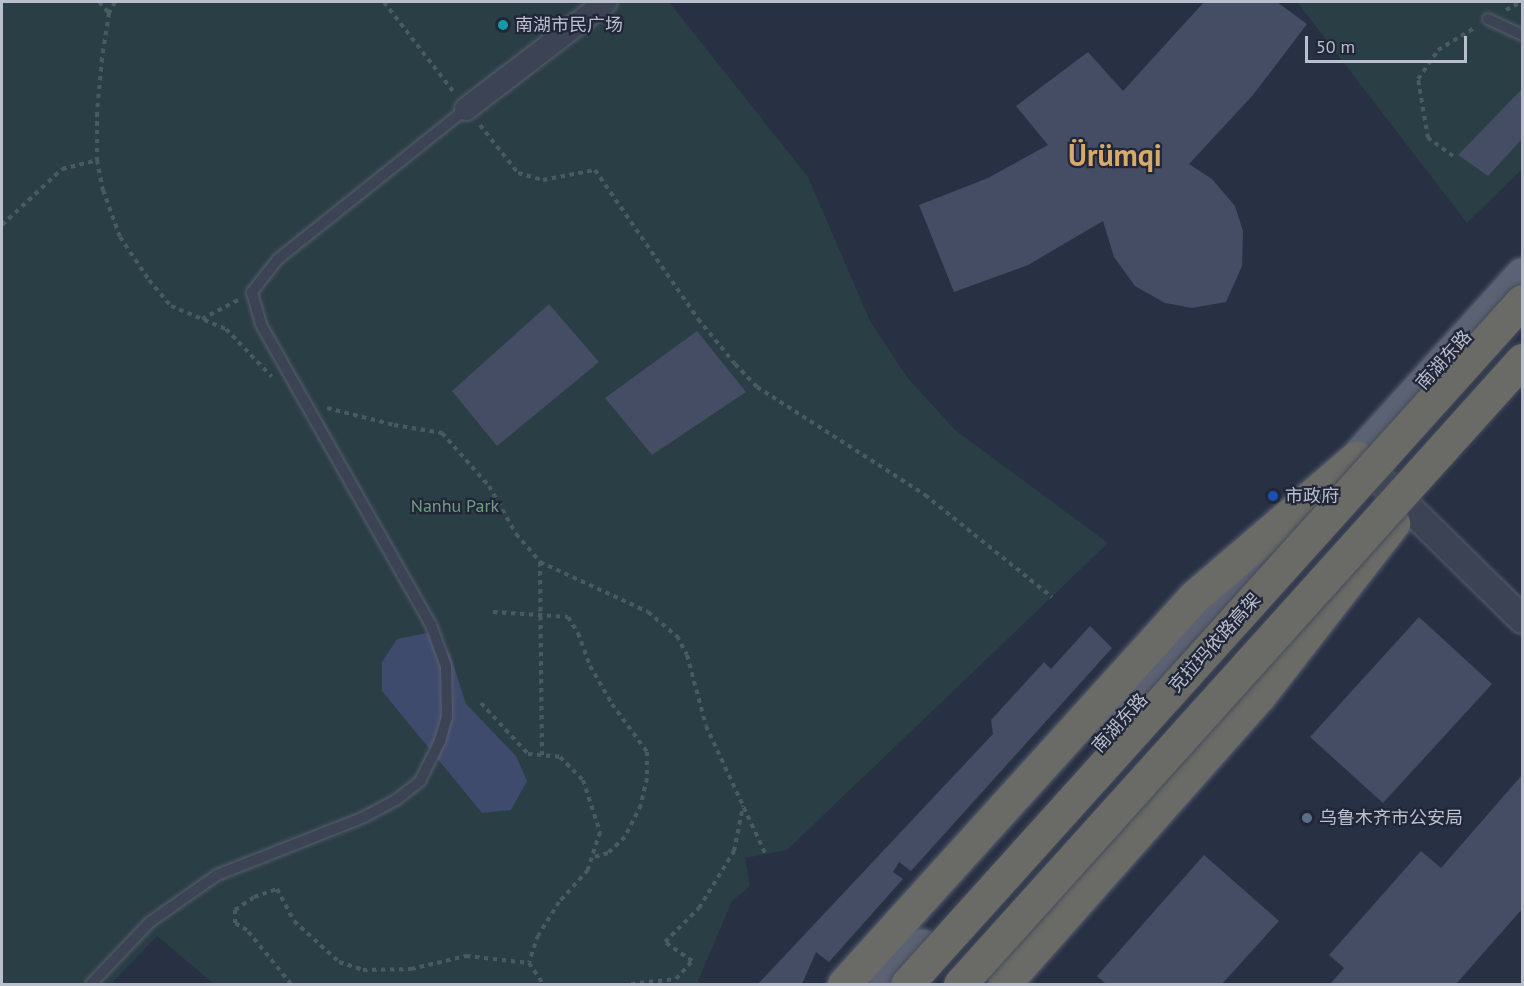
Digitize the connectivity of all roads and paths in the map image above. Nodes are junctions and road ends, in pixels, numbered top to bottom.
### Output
1 (99, 2) edge
2 (115, 2) edge
3 (384, 2) edge
4 (606, 2) edge
5 (1521, 2) edge
6 (109, 13) junction
7 (1488, 20) junction
8 (1522, 34) edge
9 (466, 109) junction
10 (1453, 156) dead end
11 (97, 160) junction
12 (2, 225) edge
13 (1522, 274) edge
14 (252, 292) junction
15 (1522, 301) edge
16 (201, 319) junction
17 (1522, 360) edge
18 (1522, 371) edge
19 (305, 402) junction
20 (1357, 457) junction
21 (1406, 507) junction
22 (540, 562) junction
23 (1052, 597) dead end
24 (492, 612) dead end
25 (541, 616) junction
26 (1522, 619) edge
27 (482, 703) dead end
28 (542, 756) junction
29 (744, 806) junction
30 (765, 852) dead end
31 (593, 857) junction
32 (529, 963) junction
33 (91, 984) edge
34 (291, 984) edge
35 (543, 984) edge
36 (631, 984) edge
37 (844, 984) edge
38 (887, 984) edge
39 (907, 984) edge
40 (960, 984) edge
41 (1004, 984) edge

1 - 6 path
2 - 6 path
3 - 9 path
4 - 9 street
5 - 7 path
6 - 11 path
7 - 8 lane
7 - 10 path
9 - 14 lane
9 - 23 path
11 - 12 path
11 - 16 path
13 - 20 main road, 南湖东路
14 - 16 path
14 - 19 lane
15 - 39 highway, 克拉玛依路高架, bridge
16 - 19 path
17 - 40 highway, bridge
18 - 21 main road
19 - 22 path
19 - 33 lane
20 - 21 street
20 - 37 highway
20 - 38 main road, 南湖东路
21 - 26 street
21 - 40 main road
21 - 41 highway
22 - 25 path
22 - 29 path
24 - 25 path
25 - 28 path
25 - 31 path
27 - 28 path
28 - 31 path
29 - 30 path
29 - 36 path
31 - 32 path
32 - 34 path
32 - 35 path

